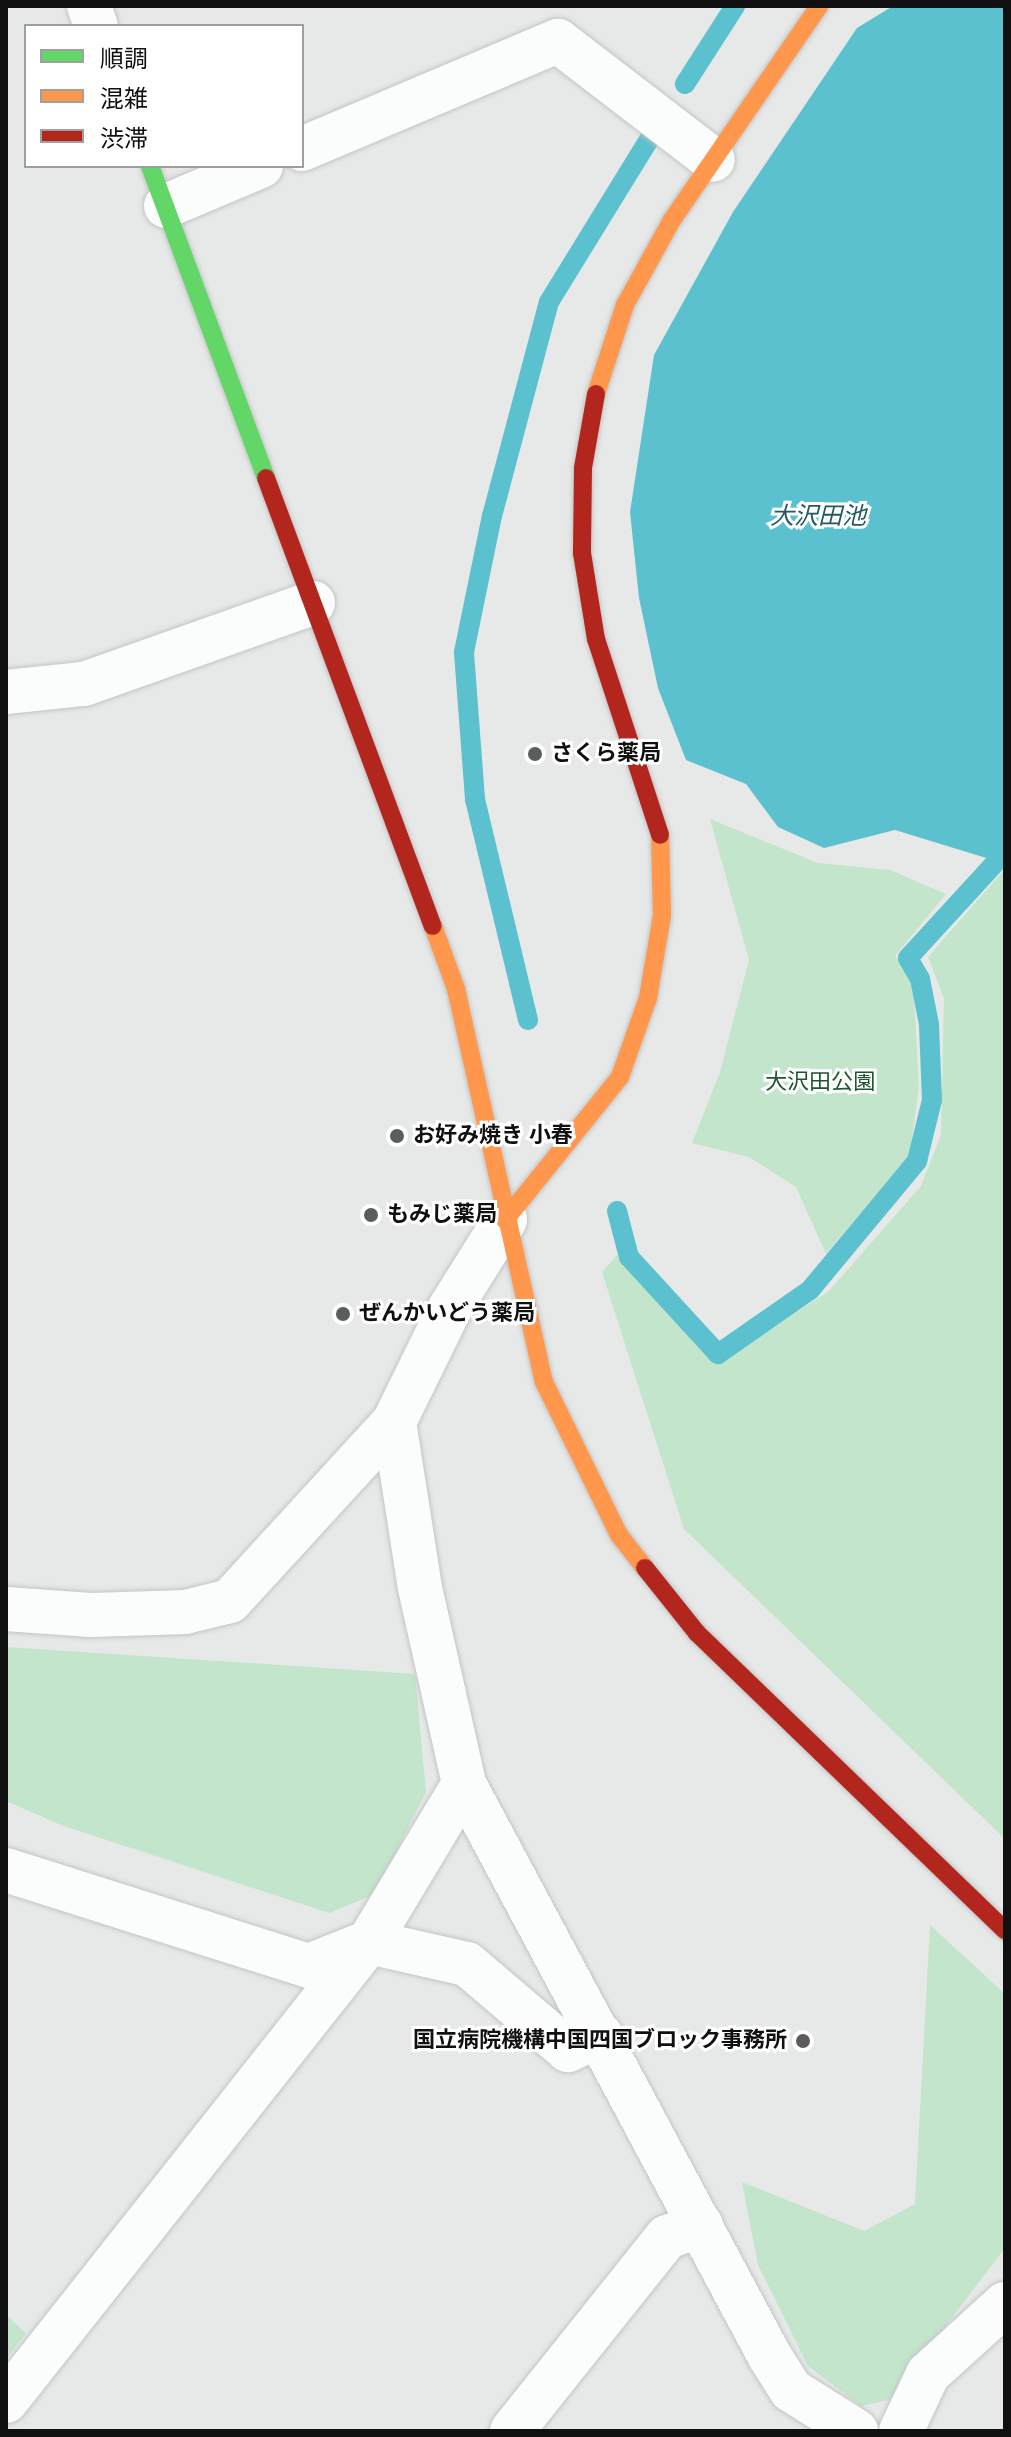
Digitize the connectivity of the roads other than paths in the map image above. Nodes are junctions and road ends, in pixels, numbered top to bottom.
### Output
1 (819, 6) edge
2 (304, 148) edge
3 (713, 160) junction
4 (151, 168) edge
5 (256, 168) edge
6 (166, 206) junction
7 (313, 603) junction
8 (6, 692) edge
9 (505, 1220) junction
10 (394, 1422) junction
11 (6, 1609) edge
12 (464, 1784) junction
13 (6, 1870) edge
14 (1005, 1930) edge
15 (369, 1942) junction
16 (601, 2035) junction
17 (701, 2225) junction
18 (1005, 2304) edge
19 (6, 2401) edge
20 (512, 2431) edge
21 (856, 2431) edge
22 (901, 2431) edge

1 - 3 street
2 - 3 street
3 - 9 street
4 - 6 street
5 - 6 street
6 - 7 street
7 - 8 street
7 - 9 street
9 - 10 street
9 - 14 street
10 - 11 street
10 - 12 street
12 - 15 street
12 - 16 street
13 - 15 street
15 - 16 street
15 - 19 street
16 - 17 street
17 - 20 street
17 - 21 street
18 - 22 street

